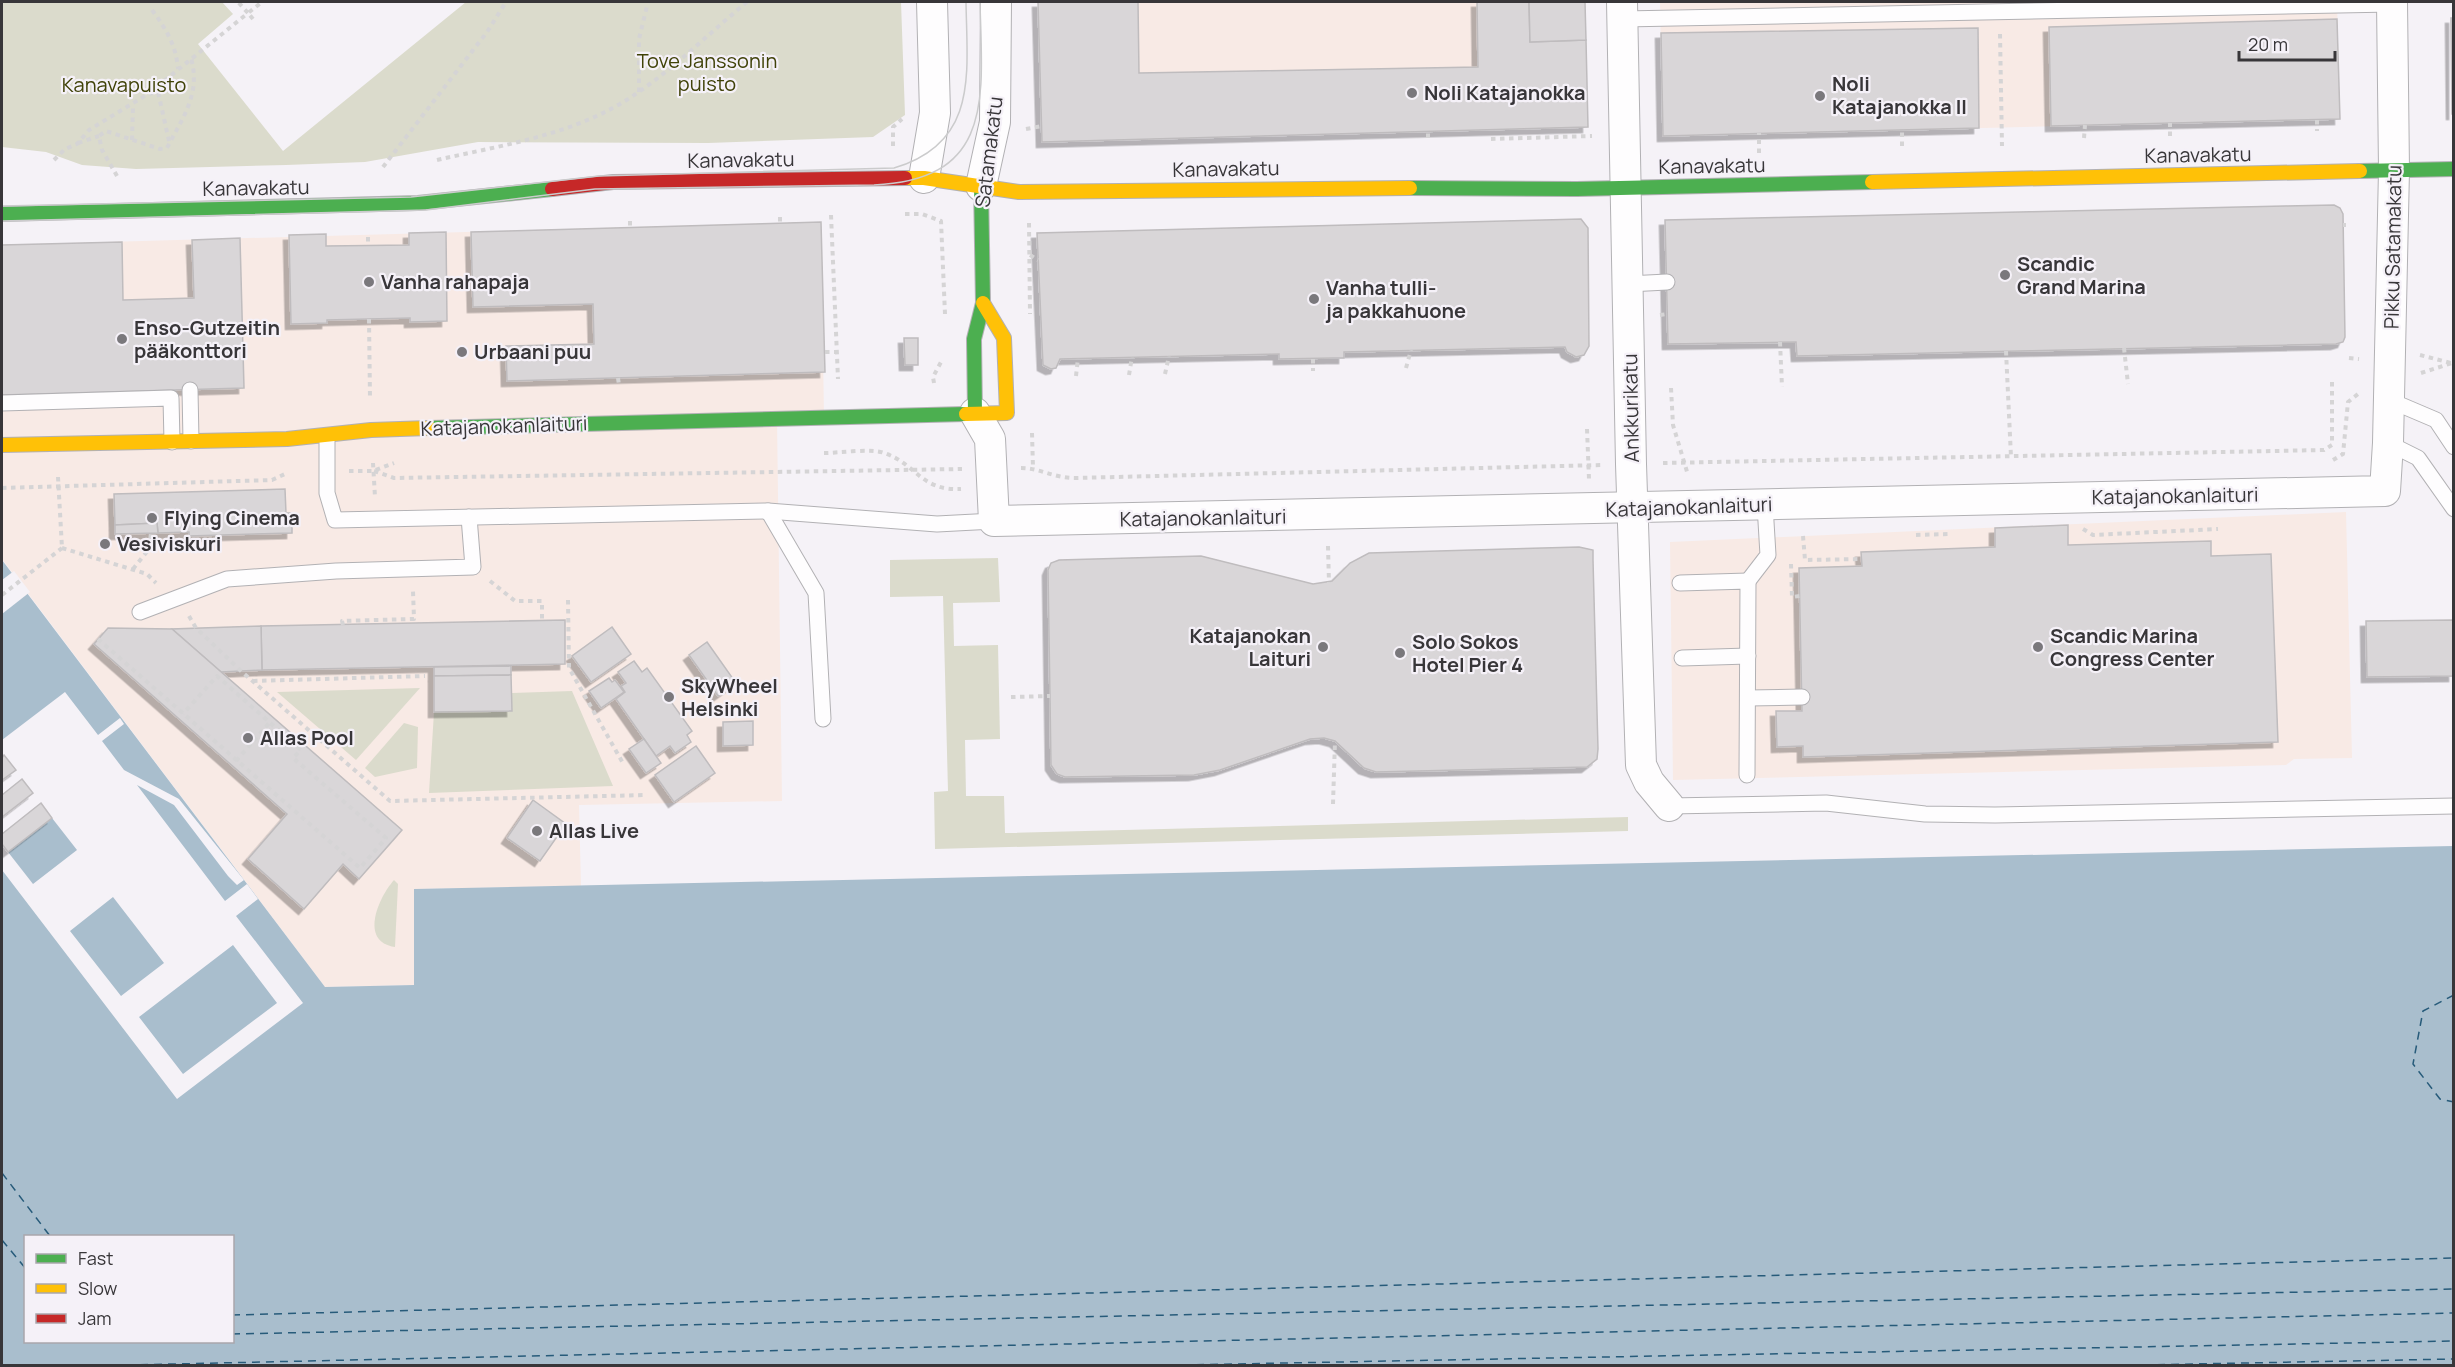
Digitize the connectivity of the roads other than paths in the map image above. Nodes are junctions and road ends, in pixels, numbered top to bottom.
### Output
1 (932, 2) edge
2 (996, 2) edge
3 (2392, 3) edge
4 (1623, 10) edge
5 (2454, 169) edge
6 (2394, 170) junction
7 (924, 178) junction
8 (981, 186) junction
9 (1626, 188) junction
10 (2, 214) edge
11 (1666, 282) dead end
12 (1628, 284) junction
13 (983, 303) junction
14 (190, 390) dead end
15 (2389, 391) junction
16 (2, 403) edge
17 (975, 412) junction
18 (1007, 413) junction
19 (327, 437) junction
20 (192, 441) junction
21 (172, 442) junction
22 (2388, 443) junction
23 (2, 445) edge
24 (2454, 447) edge
25 (991, 453) junction
26 (2385, 491) joint
27 (1765, 505) junction
28 (1633, 509) junction
29 (2454, 509) edge
30 (768, 511) junction
31 (469, 517) junction
32 (994, 521) junction
33 (1748, 581) junction
34 (1680, 583) dead end
35 (140, 612) dead end
36 (1748, 656) junction
37 (1682, 658) dead end
38 (1802, 697) dead end
39 (1748, 698) junction
40 (823, 718) dead end
41 (1747, 774) dead end
42 (1669, 806) joint
43 (2454, 806) edge

1 - 7 street
2 - 8 street, Satamakatu
3 - 4 lane
3 - 6 street, Pikku Satamakatu
4 - 9 street, Ankkurikatu
5 - 6 main road, Kanavakatu
6 - 9 main road, Kanavakatu
6 - 15 street, Pikku Satamakatu
7 - 8 main road, Kanavakatu
7 - 10 main road, Kanavakatu
8 - 9 main road, Kanavakatu
8 - 13 main road, Satamakatu
9 - 12 street, Ankkurikatu
11 - 12 lane
12 - 28 street, Ankkurikatu
13 - 17 main road, Satamakatu
13 - 18 main road, Satamakatu
14 - 20 lane
15 - 22 street, Pikku Satamakatu
15 - 24 lane
16 - 21 lane
17 - 18 main road, Katajanokanlaituri
17 - 19 main road, Katajanokanlaituri
17 - 25 street
18 - 25 street
19 - 20 main road, Katajanokanlaituri
19 - 31 lane
20 - 21 main road, Katajanokanlaituri
21 - 23 main road, Katajanokanlaituri
22 - 26 street, Pikku Satamakatu
22 - 29 lane
25 - 32 street
26 - 27 street, Katajanokanlaituri
27 - 28 street, Katajanokanlaituri
27 - 33 lane
28 - 32 street, Katajanokanlaituri
28 - 42 street, Ankkurikatu
30 - 31 lane
30 - 32 lane
30 - 40 lane
31 - 35 lane
33 - 34 lane
33 - 36 lane
36 - 37 lane
36 - 39 lane
38 - 39 lane
39 - 41 lane
42 - 43 lane

